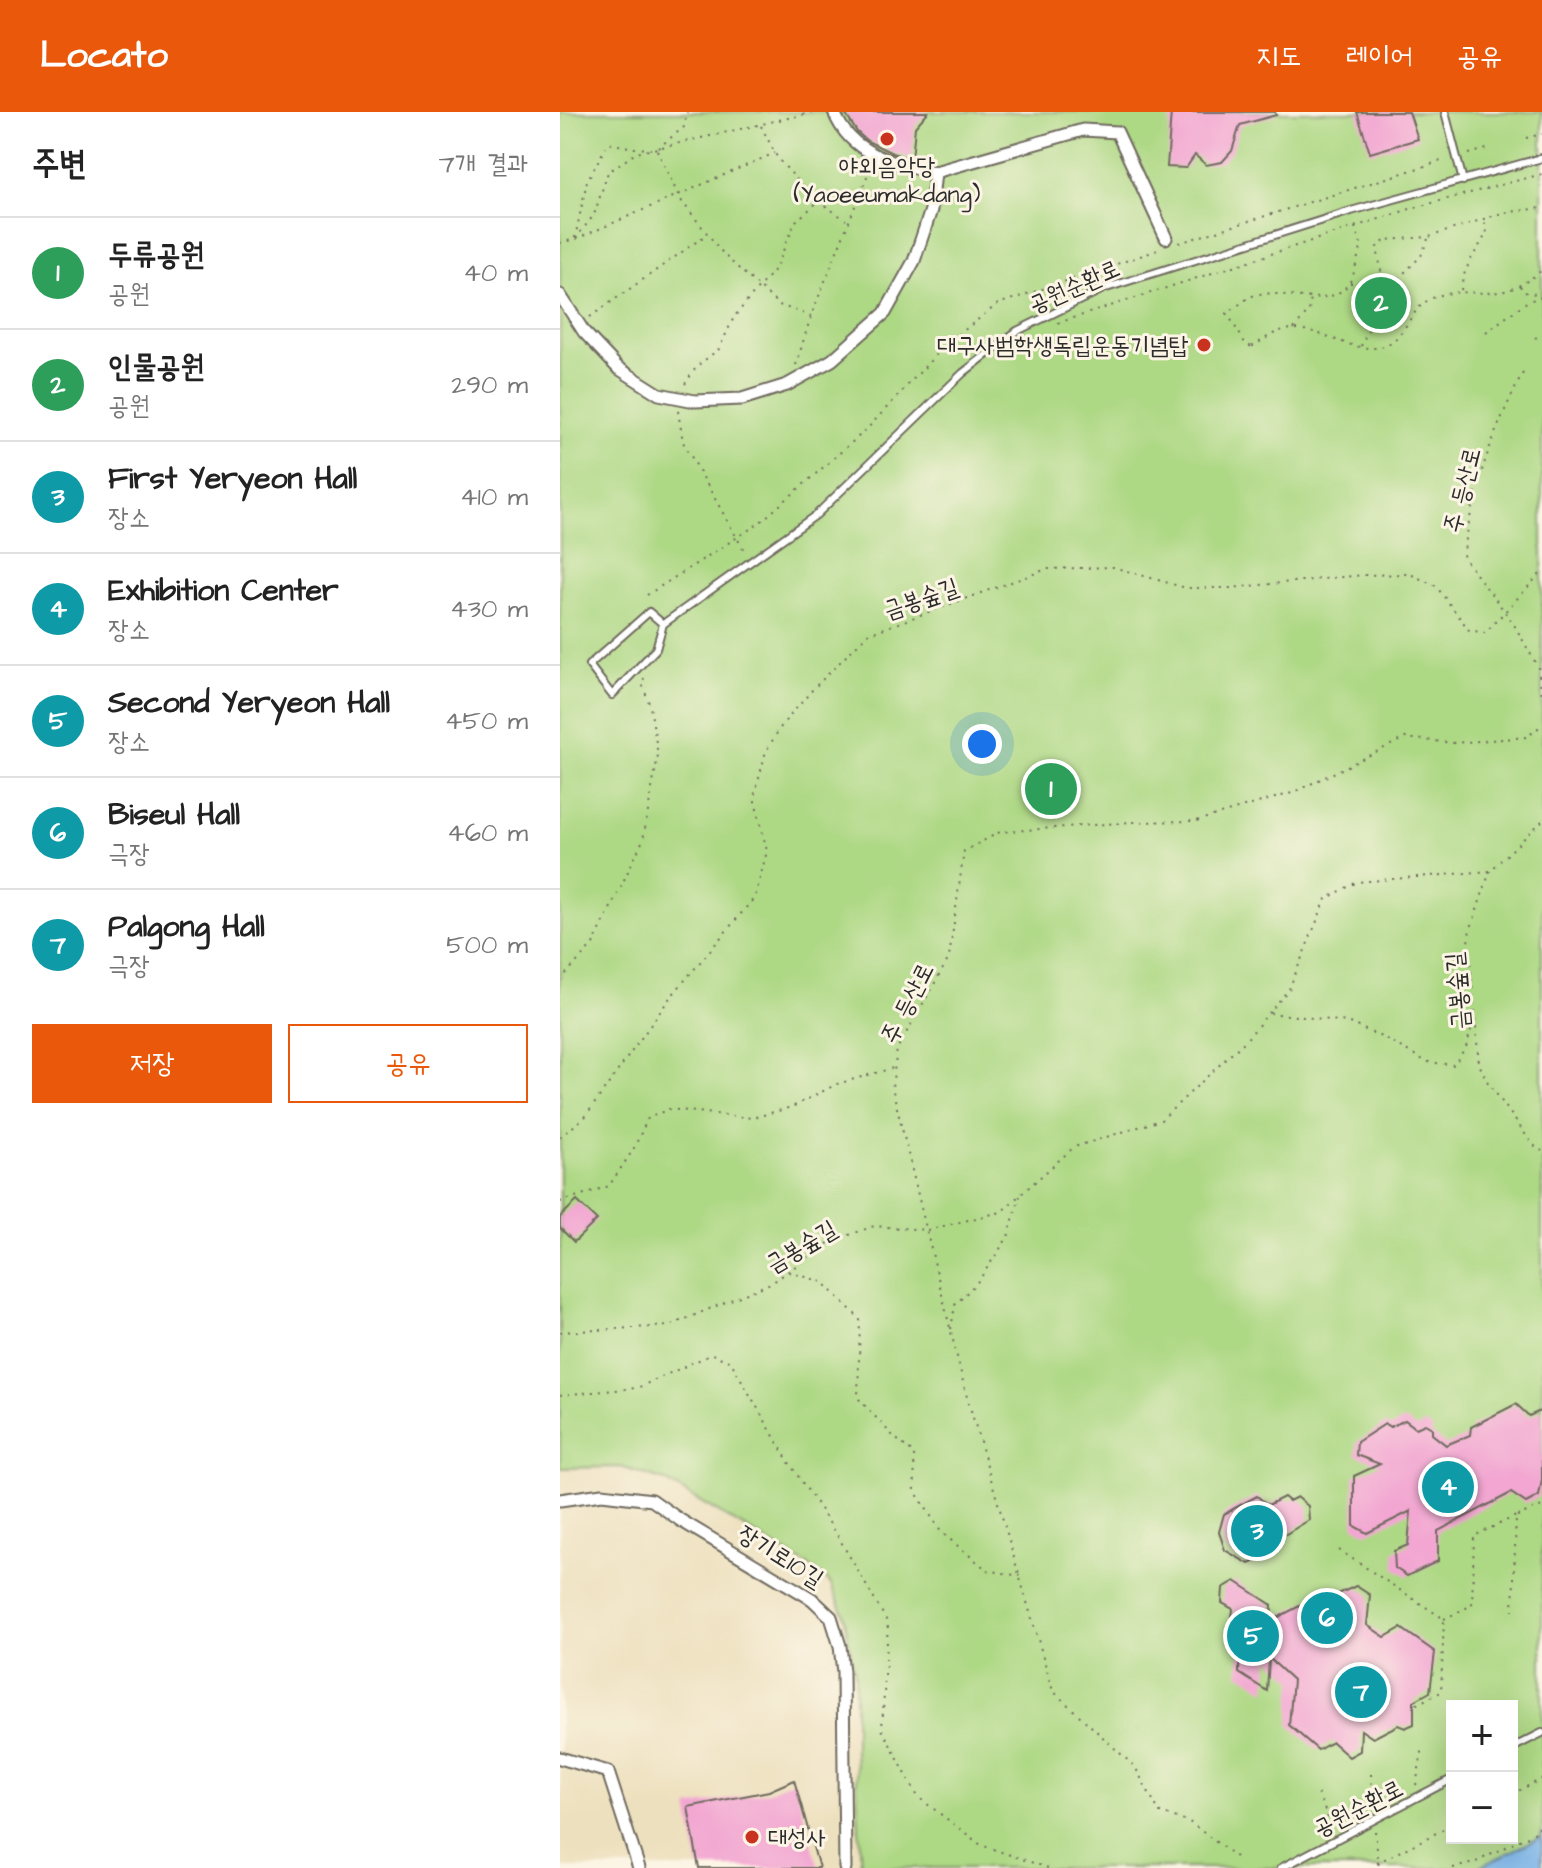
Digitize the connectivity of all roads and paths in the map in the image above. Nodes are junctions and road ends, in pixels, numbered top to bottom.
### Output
1 (687, 112) edge
2 (814, 112) edge
3 (834, 112) edge
4 (1445, 112) edge
5 (760, 124) junction
6 (1542, 134) edge
7 (1526, 138) dead end
8 (1490, 148) dead end
9 (656, 149) junction
10 (775, 153) junction
11 (1469, 154) dead end
12 (875, 157) junction
13 (1542, 158) edge
14 (1441, 161) dead end
15 (935, 172) junction
16 (1542, 174) edge
17 (1463, 181) junction
18 (819, 201) junction
19 (1542, 208) edge
20 (1484, 217) junction
21 (848, 221) junction
22 (1355, 227) junction
23 (707, 234) junction
24 (1429, 237) junction
25 (1166, 238) dead end
26 (575, 239) junction
27 (560, 243) edge
28 (1542, 270) edge
29 (1349, 283) junction
30 (1520, 286) junction
31 (759, 287) junction
32 (1461, 291) junction
33 (560, 295) edge
34 (1542, 296) edge
35 (1311, 298) junction
36 (811, 316) junction
37 (579, 325) junction
38 (1046, 327) dead end
39 (1294, 330) junction
40 (1486, 332) dead end
41 (1542, 334) edge
42 (1535, 338) dead end
43 (1361, 347) junction
44 (796, 365) dead end
45 (1523, 373) dead end
46 (675, 398) junction
47 (748, 557) dead end
48 (1542, 572) edge
49 (647, 595) dead end
50 (1506, 613) junction
51 (663, 624) junction
52 (647, 672) dead end
53 (1542, 695) edge
54 (1542, 725) edge
55 (1542, 821) edge
56 (1490, 871) junction
57 (560, 980) edge
58 (1269, 1012) junction
59 (1475, 1013) junction
60 (894, 1067) junction
61 (560, 1137) edge
62 (1542, 1151) edge
63 (1020, 1195) junction
64 (560, 1202) edge
65 (927, 1230) junction
66 (788, 1272) junction
67 (951, 1331) junction
68 (560, 1332) edge
69 (560, 1395) edge
70 (560, 1500) edge
71 (1542, 1506) edge
72 (1516, 1516) junction
73 (1339, 1550) dead end
74 (1021, 1577) junction
75 (1513, 1611) dead end
76 (1444, 1619) junction
77 (1415, 1705) dead end
78 (1542, 1733) edge
79 (1518, 1745) edge
80 (1423, 1747) dead end
81 (560, 1758) edge
82 (1542, 1779) edge
83 (1446, 1782) edge
84 (1518, 1791) edge
85 (1318, 1794) dead end
86 (1413, 1799) junction
87 (1542, 1813) edge
88 (1446, 1828) edge
89 (1336, 1839) junction
90 (1236, 1857) dead end
91 (639, 1868) edge
92 (845, 1868) edge
93 (1048, 1868) edge
94 (1281, 1868) edge
95 (1379, 1868) edge
96 (1453, 1868) edge

1 - 9 path
2 - 5 path
3 - 12 street
4 - 17 lane
5 - 9 path
5 - 10 path
6 - 7 path
8 - 11 path
9 - 23 path
9 - 26 path
9 - 26 path
10 - 18 path
10 - 26 path
12 - 15 street
12 - 21 path
13 - 17 lane, 공원순환로
14 - 49 path
15 - 25 street
15 - 46 street
16 - 22 path
17 - 51 lane, 공원순환로
18 - 21 path
18 - 31 path
19 - 20 path
20 - 24 path
20 - 32 path
21 - 36 path
22 - 29 path
22 - 38 path
23 - 31 path
23 - 37 path
24 - 29 path
24 - 43 path
26 - 27 path
28 - 30 path
29 - 35 path
30 - 32 path
30 - 34 path
31 - 36 path
31 - 46 path
32 - 43 path
33 - 37 street
34 - 40 path
35 - 39 path
35 - 39 path
36 - 44 path
37 - 46 street
39 - 43 path
41 - 42 path
45 - 50 path, 주 등산로
46 - 47 path
48 - 50 path, 금봉숲길
50 - 53 path, 주 등산로
50 - 61 path, 금봉숲길
51 - 51 lane, 공원순환로
52 - 57 path
54 - 60 path, 주 등산로
55 - 56 path, 금봉숲길
56 - 58 path, 금봉숲길
56 - 59 path, 금봉숲길
58 - 59 path
58 - 63 path, 금봉숲길
59 - 62 path, 금봉숲길
60 - 64 path
60 - 65 path, 주 등산로
63 - 65 path, 금봉숲길
63 - 67 path
65 - 66 path, 금봉숲길
65 - 67 path, 주 등산로
66 - 68 path, 금봉숲길
66 - 74 path
67 - 74 path, 주 등산로
69 - 93 path
70 - 92 street, 장기로10길
71 - 72 path
72 - 75 path
72 - 76 path
73 - 76 path
74 - 90 path, 주 등산로
76 - 77 path
78 - 79 lane
80 - 86 path
81 - 91 street
82 - 84 path
83 - 86 lane, 공원순환로
85 - 89 path
86 - 89 lane, 공원순환로
87 - 96 path
88 - 95 path
89 - 94 lane, 공원순환로

